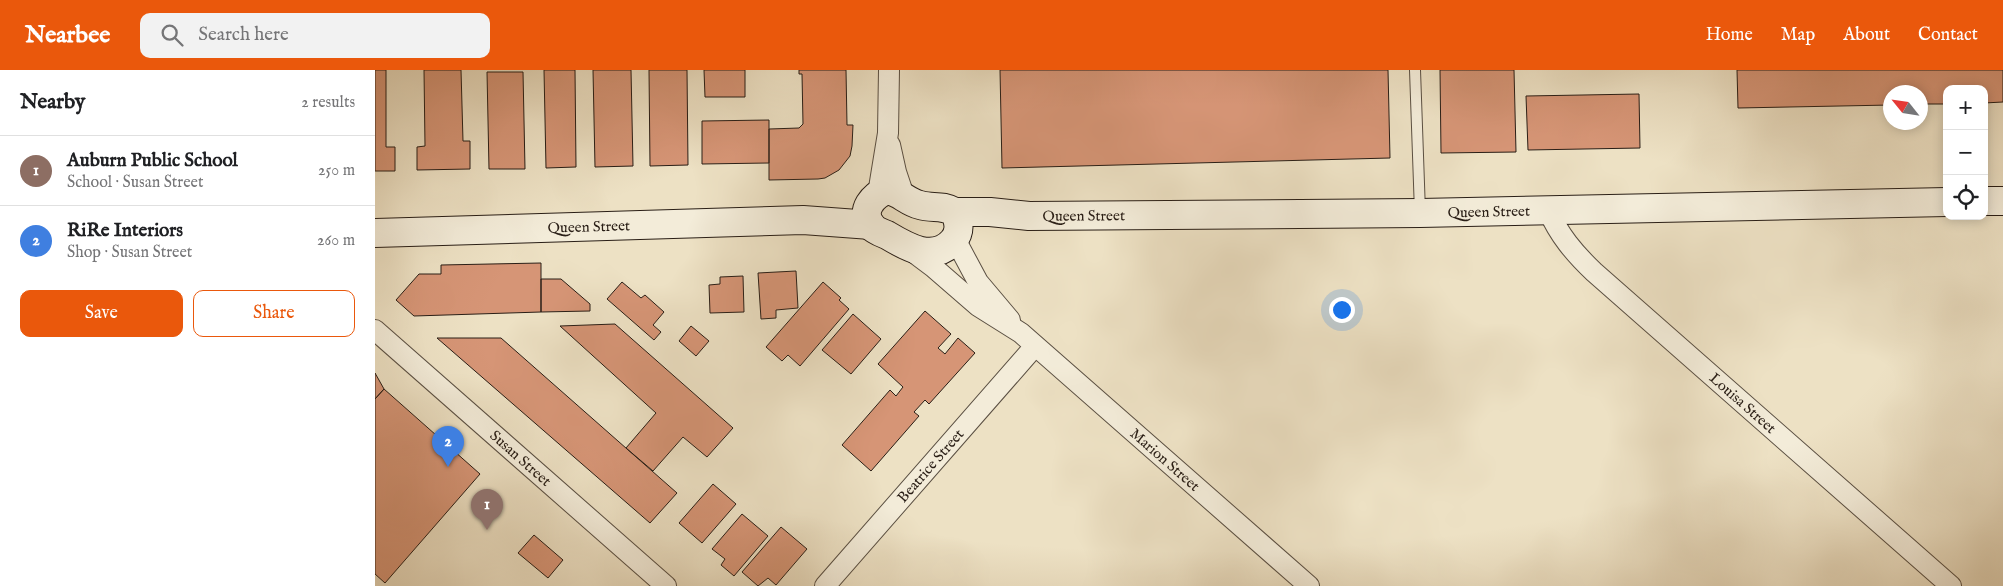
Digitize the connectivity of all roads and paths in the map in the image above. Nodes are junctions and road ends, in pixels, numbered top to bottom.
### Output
1 (889, 70) edge
2 (1415, 70) edge
3 (1988, 201) edge
4 (2003, 201) edge
5 (1943, 202) edge
6 (880, 206) junction
7 (1548, 210) junction
8 (1420, 213) junction
9 (956, 229) junction
10 (375, 233) edge
11 (906, 246) junction
12 (375, 330) edge
13 (1028, 339) junction
14 (665, 586) edge
15 (825, 586) edge
16 (1309, 586) edge
17 (1951, 586) edge

1 - 6 street
2 - 8 lane
3 - 4 street
5 - 7 street, Queen Street
6 - 9 street, Queen Street
6 - 10 street, Queen Street
6 - 11 street
7 - 8 street, Queen Street
7 - 17 street, Louisa Street
8 - 9 street, Queen Street
9 - 11 street
9 - 13 street, Marion Street
11 - 13 street, Marion Street
12 - 14 street, Susan Street
13 - 15 street, Beatrice Street
13 - 16 street, Marion Street

